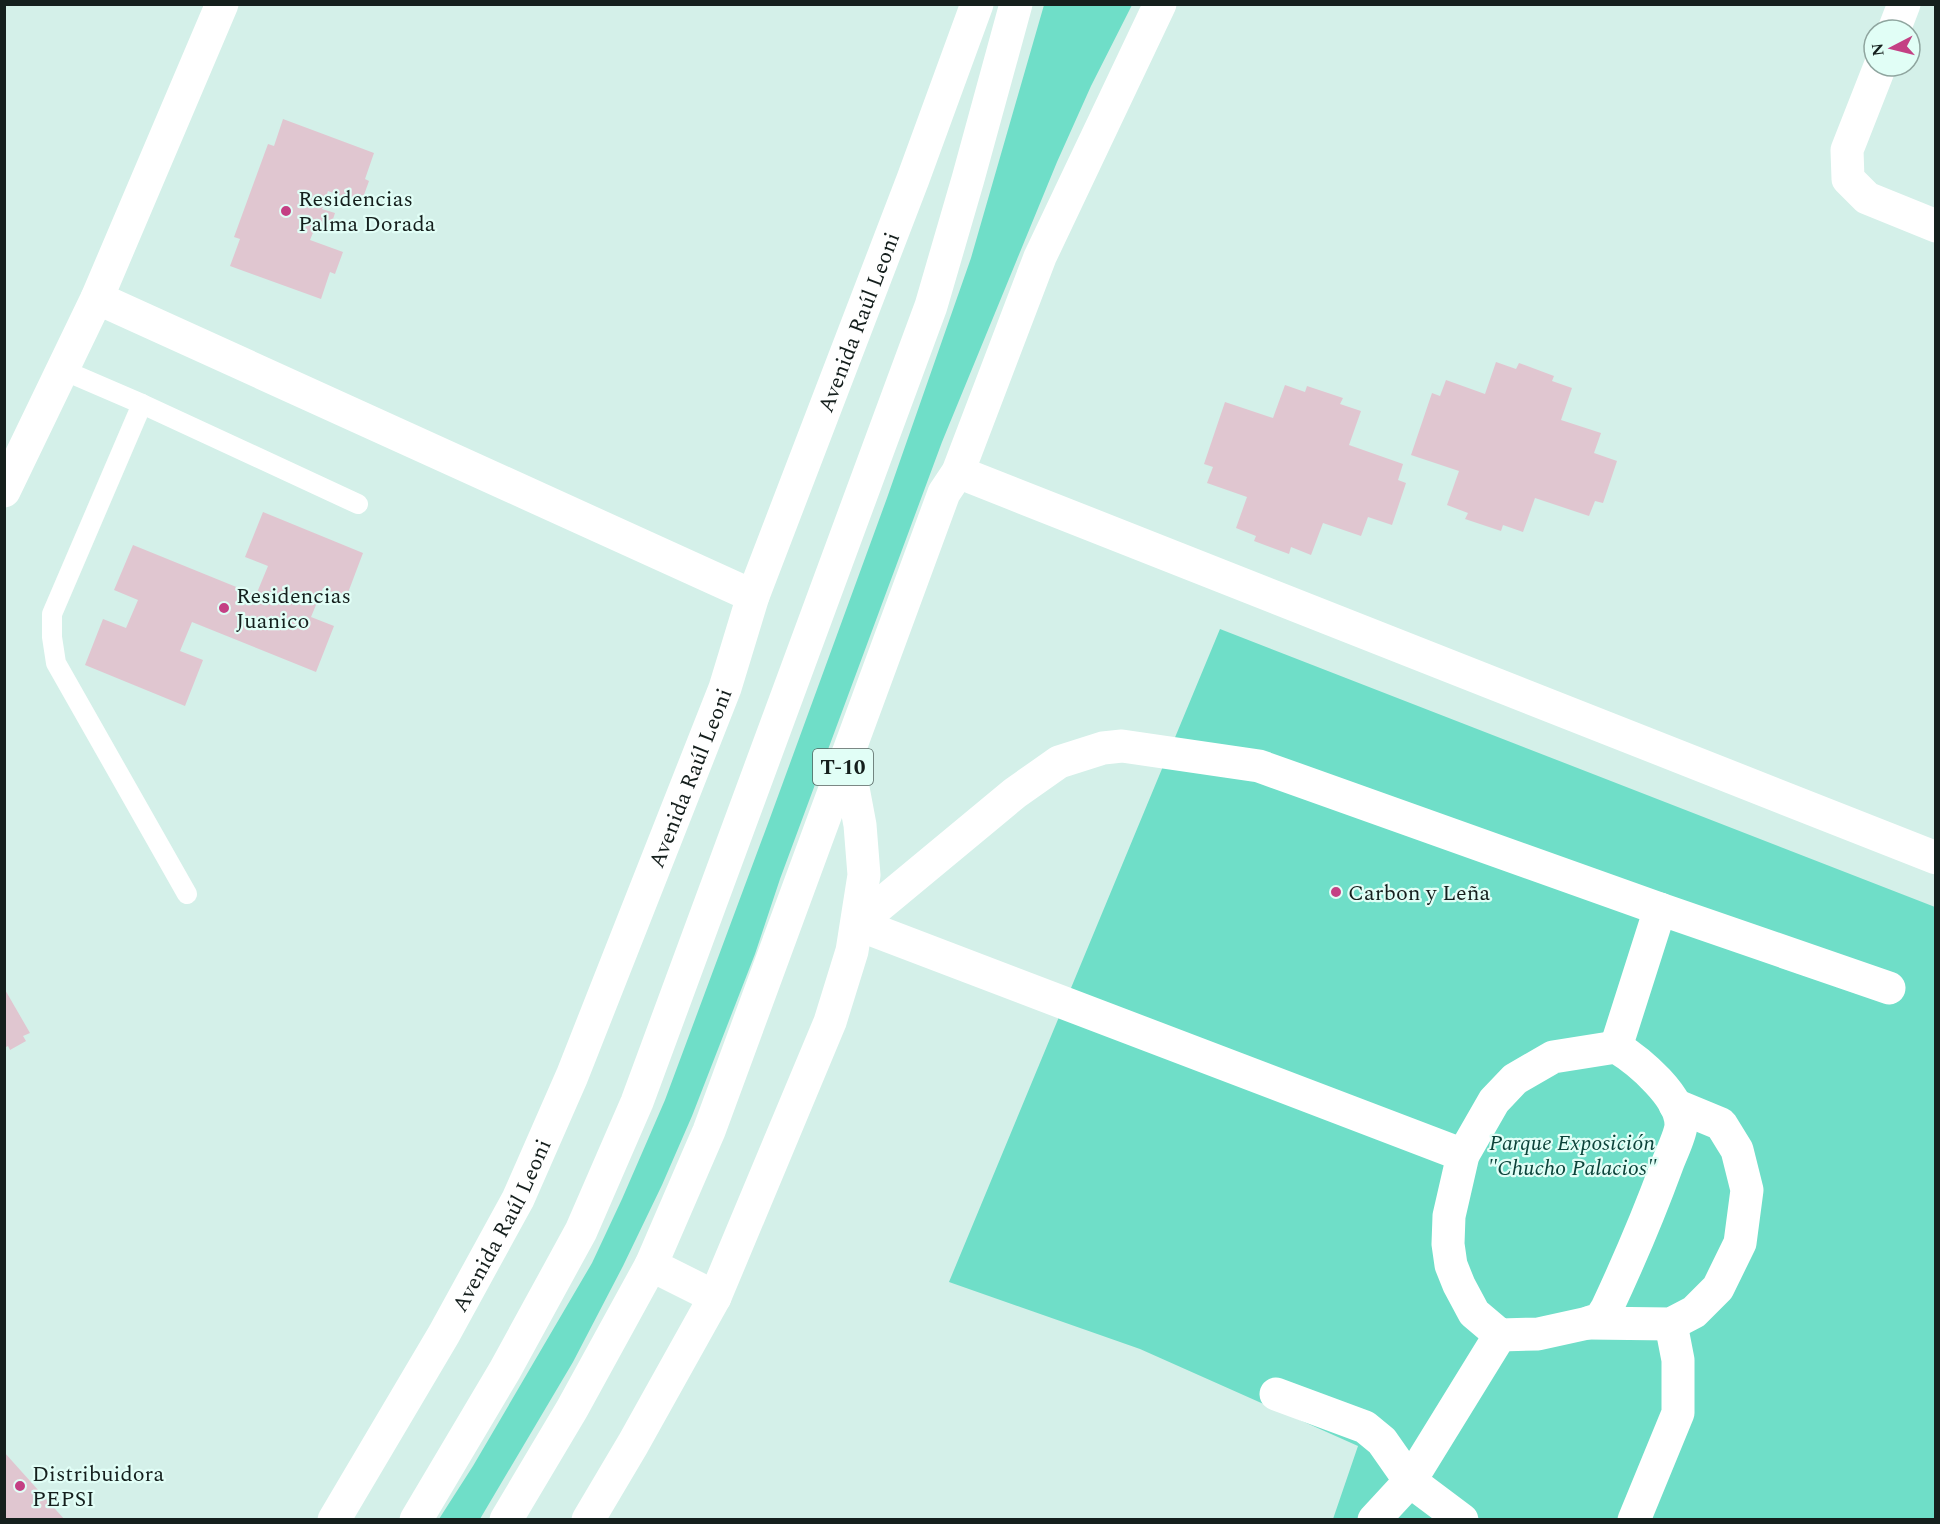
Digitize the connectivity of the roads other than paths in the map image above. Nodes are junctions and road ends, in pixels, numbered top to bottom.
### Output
1 (222, 4) edge
2 (977, 4) edge
3 (1016, 4) edge
4 (1160, 4) edge
5 (1875, 78) edge
6 (1935, 226) edge
7 (97, 298) junction
8 (63, 370) junction
9 (141, 404) junction
10 (958, 472) junction
11 (4, 491) edge
12 (358, 504) dead end
13 (753, 596) junction
14 (847, 756) junction
15 (1935, 858) edge
16 (187, 894) dead end
17 (1659, 909) junction
18 (856, 924) junction
19 (1889, 988) dead end
20 (1616, 1047) junction
21 (1675, 1105) junction
22 (1463, 1155) junction
23 (651, 1265) junction
24 (715, 1297) junction
25 (1588, 1323) junction
26 (1671, 1324) junction
27 (1500, 1335) junction
28 (1276, 1394) dead end
29 (1410, 1481) junction
30 (333, 1520) edge
31 (416, 1520) edge
32 (506, 1520) edge
33 (588, 1520) edge
34 (1374, 1520) edge
35 (1462, 1520) edge
36 (1634, 1520) edge

1 - 7 main road
2 - 13 main road, Avenida Raúl Leoni
3 - 31 main road
4 - 10 main road, T-10
5 - 6 main road
7 - 8 main road
7 - 13 main road
8 - 9 lane
8 - 11 main road
9 - 12 lane
9 - 16 lane
10 - 14 main road, T-10
10 - 15 main road
13 - 30 main road, Avenida Raúl Leoni
14 - 18 main road
14 - 23 main road, T-10
17 - 18 main road
17 - 19 main road
17 - 20 main road
18 - 22 main road
18 - 24 main road
20 - 21 main road
20 - 22 main road
21 - 25 main road
21 - 26 main road
22 - 27 main road
23 - 24 main road
23 - 32 main road, T-10
24 - 33 main road
25 - 26 main road
25 - 27 main road
26 - 36 main road
27 - 29 main road
28 - 29 main road
29 - 34 main road
29 - 35 main road

